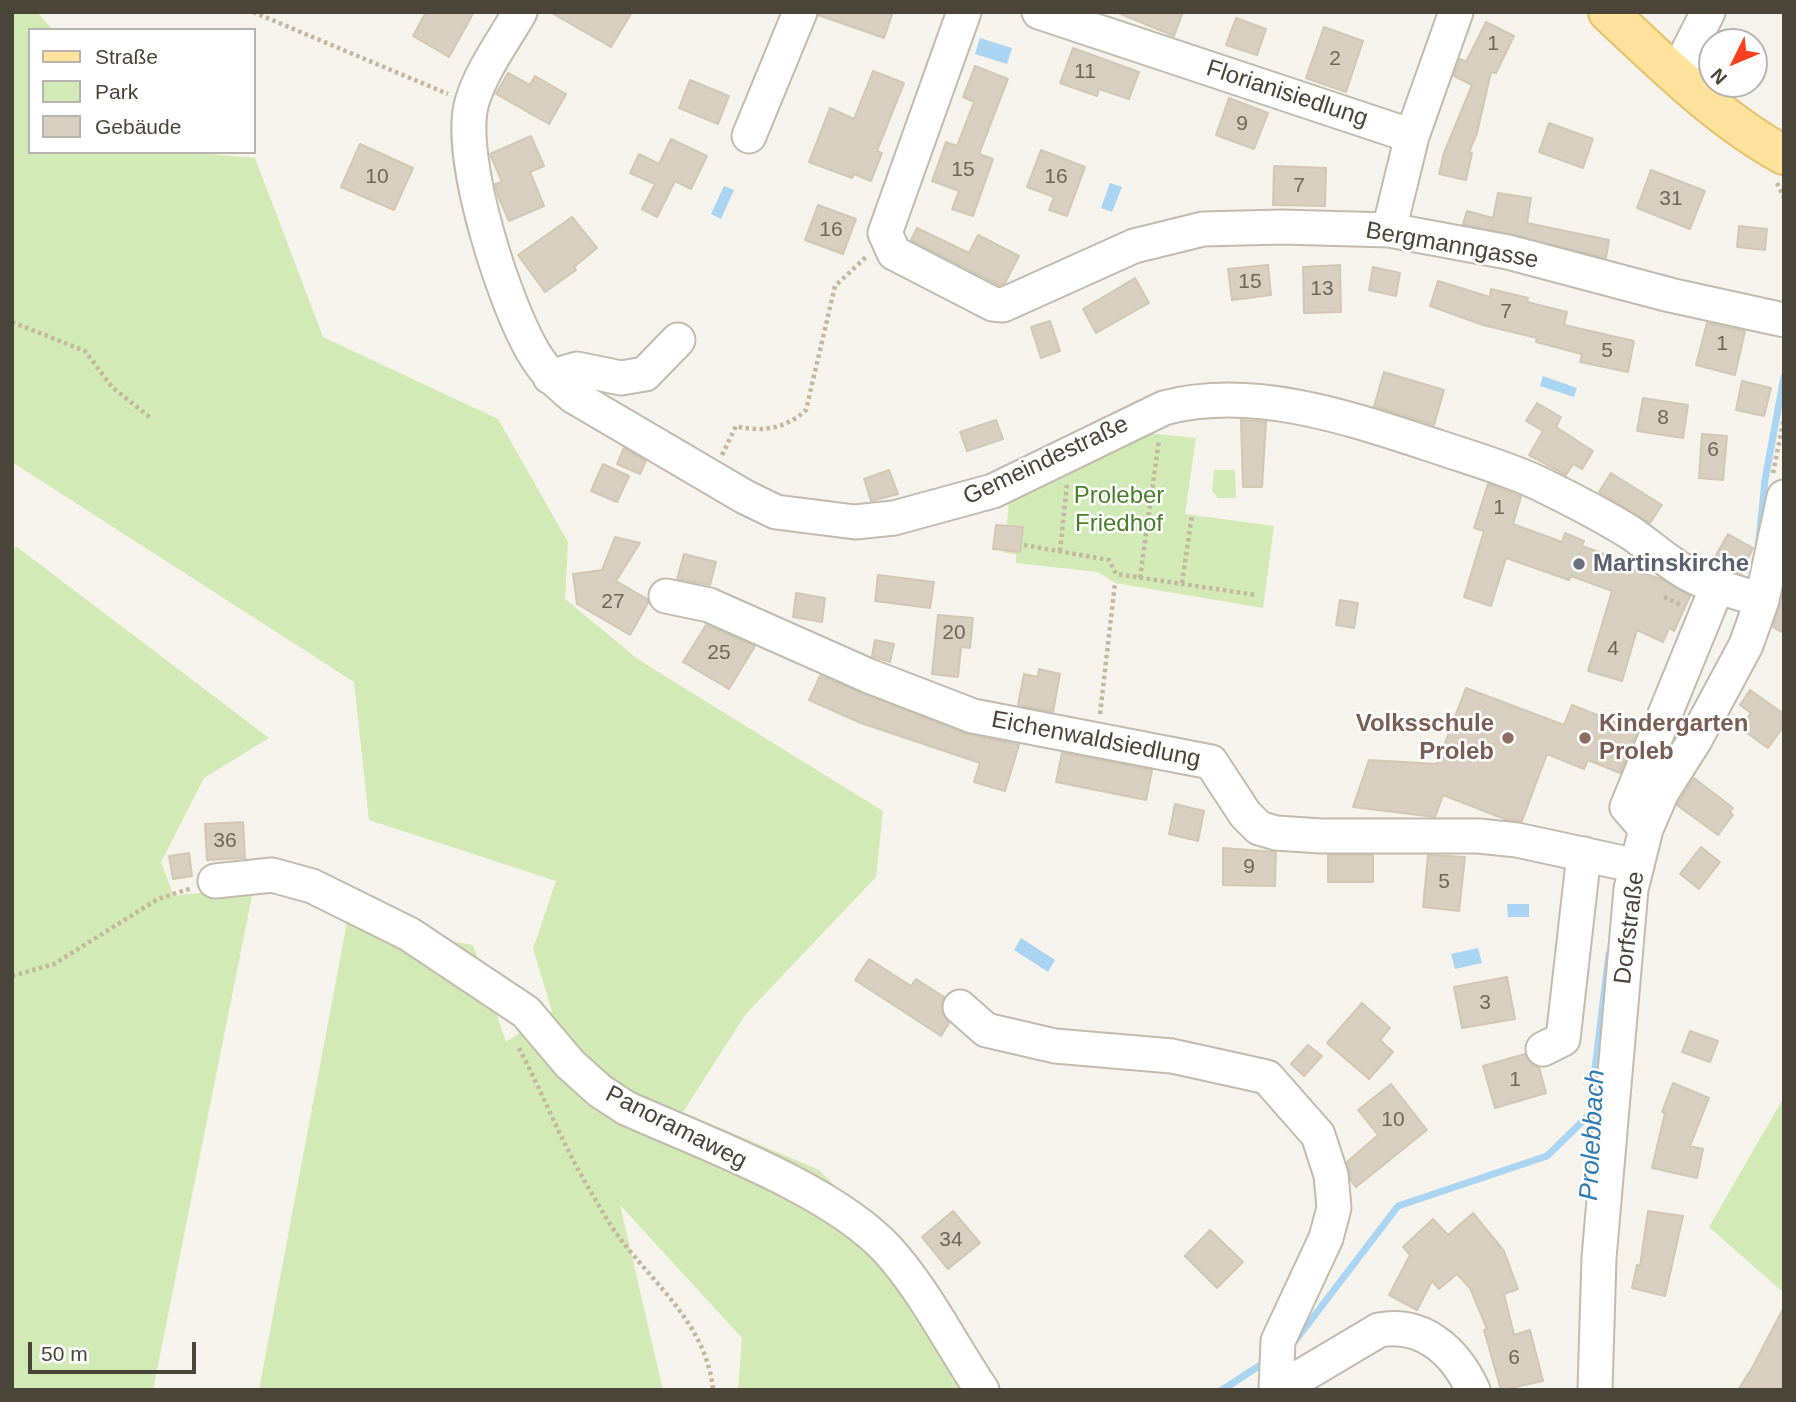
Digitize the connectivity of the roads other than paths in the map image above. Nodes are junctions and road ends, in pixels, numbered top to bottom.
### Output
1 (800, 12) edge
2 (964, 12) edge
3 (1039, 12) edge
4 (1456, 12) edge
5 (1608, 12) edge
6 (1708, 12) edge
7 (519, 13) edge
8 (1676, 75) junction
9 (1412, 135) junction
10 (750, 136) dead end
11 (1784, 155) edge
12 (1389, 230) junction
13 (1783, 319) edge
14 (678, 340) dead end
15 (550, 377) junction
16 (1782, 509) edge
17 (1742, 594) junction
18 (666, 596) dead end
19 (1646, 829) junction
20 (1611, 860) junction
21 (215, 881) road end
22 (960, 1007) dead end
23 (1542, 1049) dead end
24 (1277, 1385) edge
25 (982, 1390) edge
26 (1473, 1390) edge
27 (1595, 1390) edge

1 - 10 street
2 - 12 street, Bergmanngasse
3 - 9 street, Florianisiedlung
4 - 9 street
5 - 8 main road
6 - 8 street
7 - 15 street, Gemeindestraße
8 - 11 main road
9 - 12 street
12 - 13 street, Bergmanngasse
14 - 15 street
15 - 17 street, Gemeindestraße
16 - 17 street, Dorfstraße
17 - 19 street, Dorfstraße
17 - 19 street
18 - 20 street, Eichenwaldsiedlung
19 - 20 street, Dorfstraße
20 - 23 street
20 - 27 street, Dorfstraße
21 - 25 street, Panoramaweg
22 - 24 street
24 - 26 street

